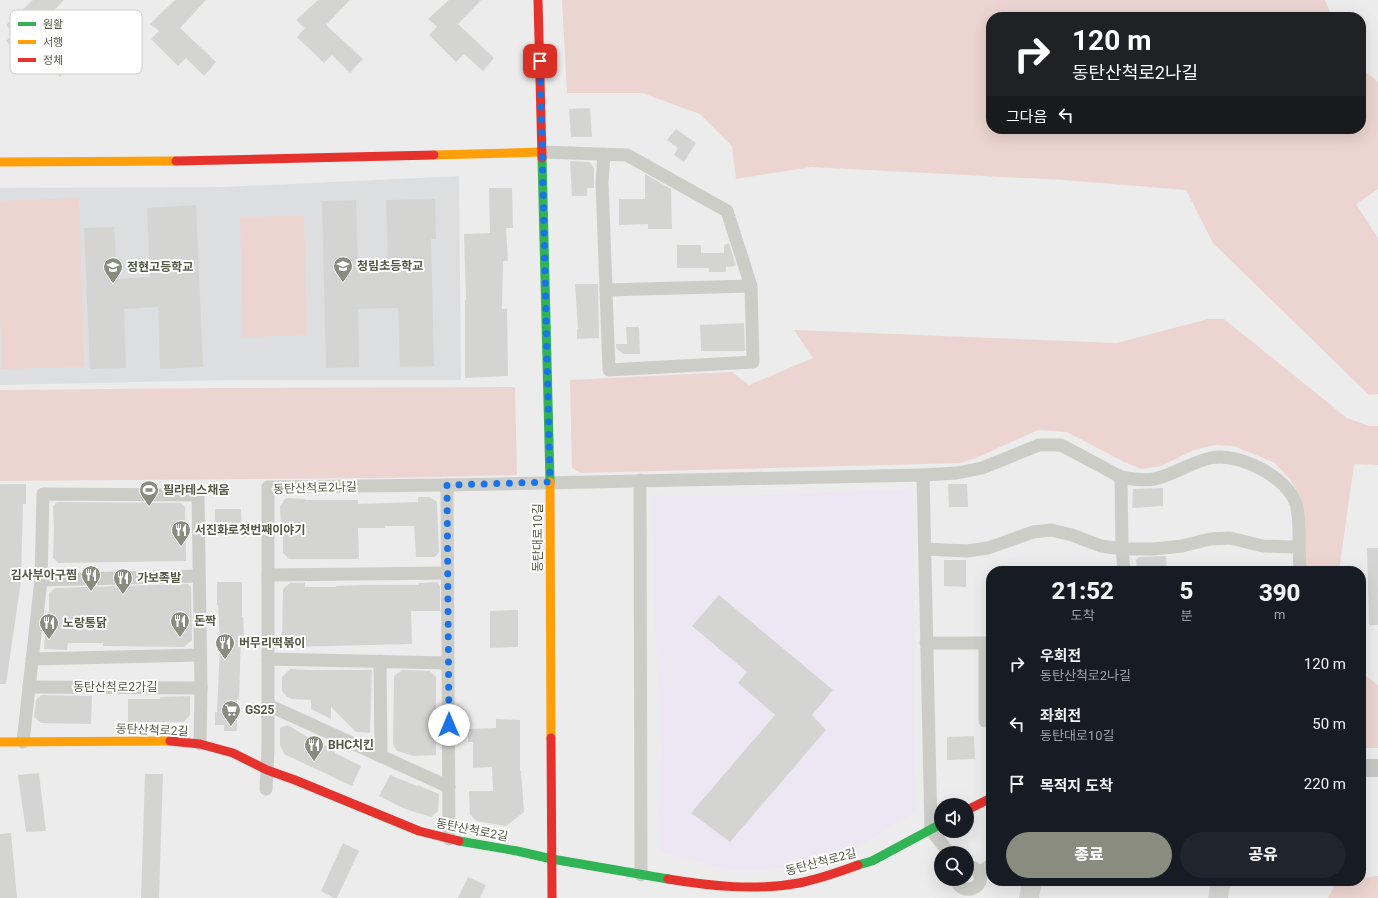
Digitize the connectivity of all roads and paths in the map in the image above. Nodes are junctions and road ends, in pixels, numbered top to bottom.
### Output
1 (538, 0) edge
2 (542, 152) junction
3 (604, 154) junction
4 (0, 162) edge
5 (751, 286) junction
6 (606, 290) junction
7 (923, 475) junction
8 (1121, 476) junction
9 (640, 480) junction
10 (550, 482) junction
11 (447, 485) junction
12 (1299, 547) junction
13 (925, 549) junction
14 (1122, 549) junction
15 (1124, 566) edge
16 (1300, 566) edge
17 (448, 573) junction
18 (268, 575) junction
19 (199, 576) junction
20 (41, 580) junction
21 (926, 643) junction
22 (986, 643) edge
23 (200, 655) junction
24 (32, 659) junction
25 (268, 659) junction
26 (380, 661) junction
27 (448, 663) junction
28 (29, 687) junction
29 (201, 688) junction
30 (986, 695) edge
31 (268, 705) junction
32 (986, 721) edge
33 (0, 742) edge
34 (23, 742) junction
35 (200, 744) junction
36 (381, 755) junction
37 (267, 770) junction
38 (449, 787) junction
39 (266, 789) dead end
40 (934, 798) edge
41 (986, 800) edge
42 (974, 806) edge
43 (934, 828) edge
44 (449, 839) junction
45 (552, 859) junction
46 (974, 868) edge
47 (986, 868) edge
48 (979, 873) junction
49 (641, 875) junction
50 (960, 889) edge
51 (974, 893) edge
52 (552, 898) edge

1 - 2 street, 동탄대로10길
2 - 3 street
2 - 4 street
2 - 10 street, 동탄대로10길
3 - 5 street
3 - 6 street
5 - 6 street
5 - 6 street
7 - 8 street, 동탄산척로2나길
7 - 9 street, 동탄산척로2나길
7 - 13 street
8 - 12 street, 동탄산척로2나길
8 - 14 street
9 - 10 street, 동탄산척로2나길
9 - 49 street
10 - 11 street, 동탄산척로2나길
10 - 45 street, 동탄대로10길
11 - 17 street
11 - 18 street, 동탄산척로2나길
12 - 14 street
12 - 16 street, 동탄산척로2나길
13 - 14 street
13 - 21 street
14 - 15 street
17 - 18 street
17 - 27 street
18 - 25 street, 동탄산척로2나길
19 - 20 street
19 - 20 street
19 - 23 street
20 - 24 street
21 - 22 street
21 - 40 street
23 - 24 street
23 - 29 street
24 - 28 street
25 - 26 street
25 - 31 street, 동탄산척로2나길
26 - 27 street
26 - 36 street
27 - 38 street
28 - 29 street, 동탄산척로2가길
28 - 34 street
29 - 35 street
30 - 32 street
31 - 36 street
31 - 37 street, 동탄산척로2나길
33 - 34 street, 동탄산척로2길
34 - 35 street, 동탄산척로2길
35 - 37 street, 동탄산척로2길
36 - 38 street
37 - 39 street, 동탄산척로2나길
37 - 44 street, 동탄산척로2길
38 - 44 street
41 - 42 street
43 - 49 street, 동탄산척로2길
44 - 45 street, 동탄산척로2길
45 - 49 street, 동탄산척로2길
45 - 52 street, 동탄대로10길
46 - 48 street
47 - 48 street
48 - 51 street
50 - 51 street

